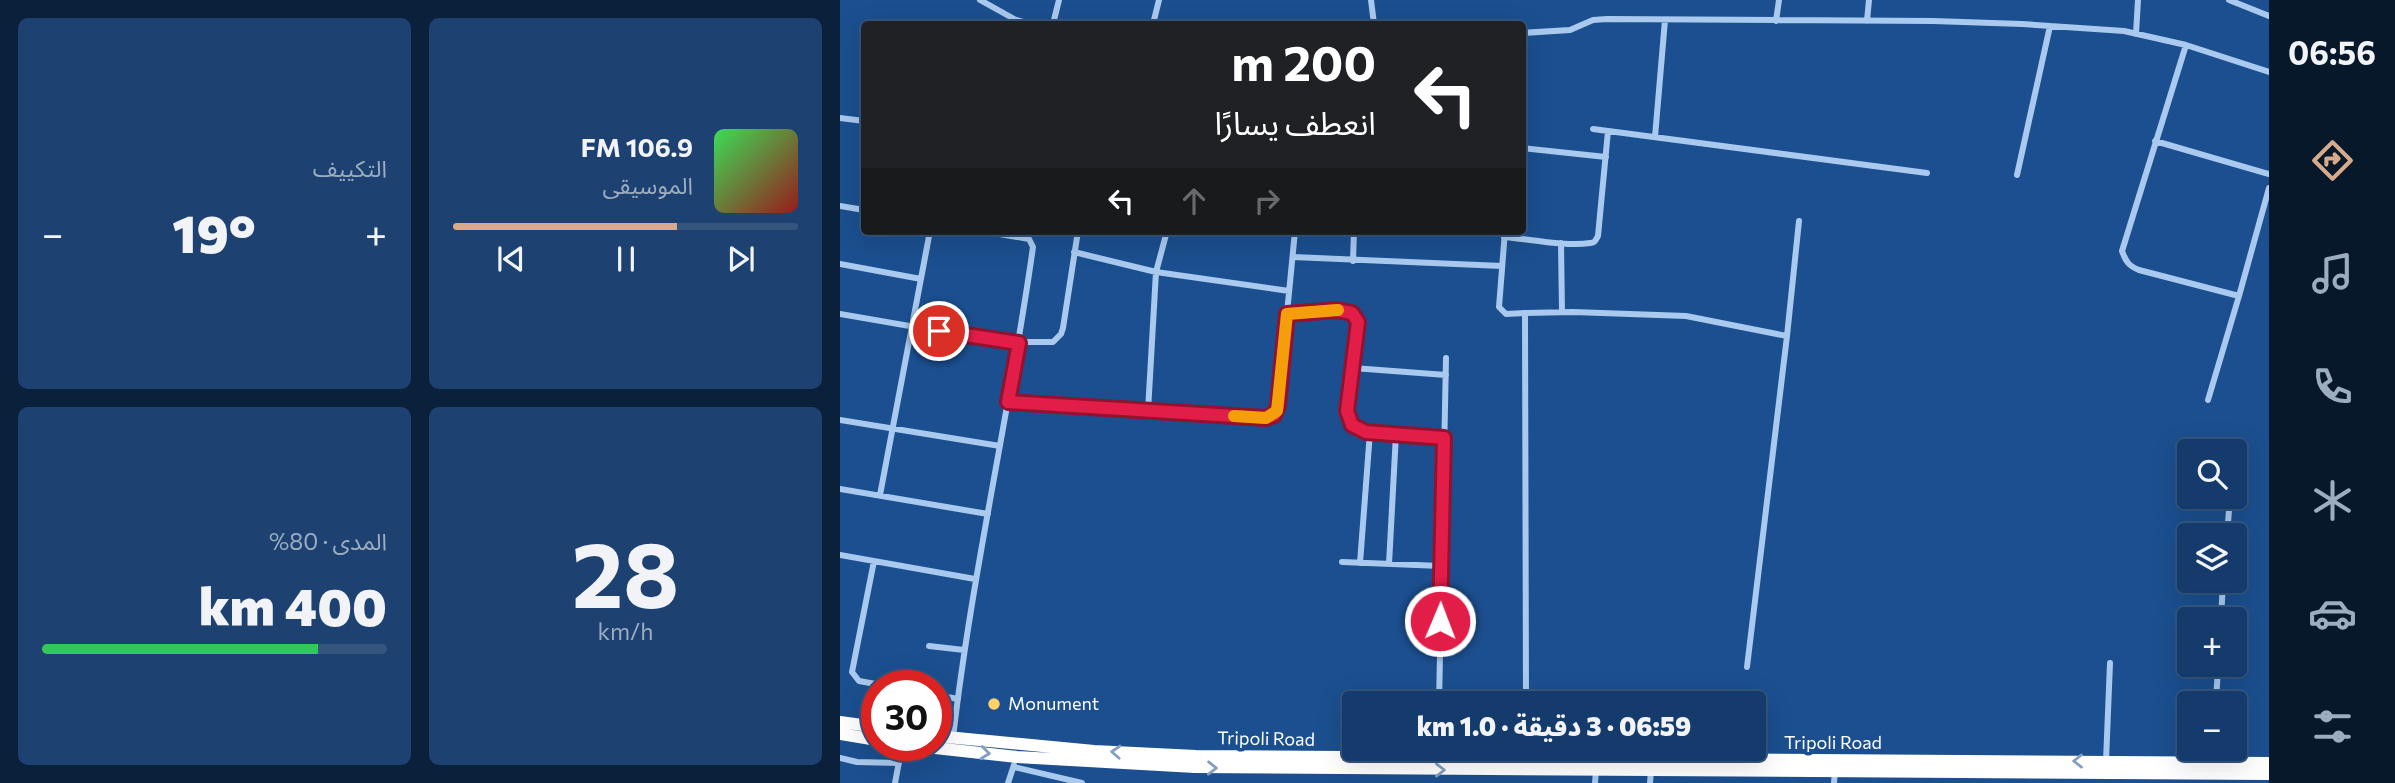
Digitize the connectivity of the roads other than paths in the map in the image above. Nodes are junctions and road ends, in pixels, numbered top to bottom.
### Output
1 (980, 0) edge
2 (1059, 0) edge
3 (1159, 0) edge
4 (1371, 0) edge
5 (1779, 0) edge
6 (1869, 0) edge
7 (2138, 0) edge
8 (2229, 0) edge
9 (2269, 16) edge
10 (1665, 20) junction
11 (1020, 21) edge
12 (1054, 21) edge
13 (1154, 21) edge
14 (1374, 21) edge
15 (1776, 21) junction
16 (1867, 21) junction
17 (2050, 26) junction
18 (1526, 33) edge
19 (2136, 34) junction
20 (2186, 45) junction
21 (2269, 72) edge
22 (840, 118) edge
23 (861, 121) edge
24 (1593, 129) dead end
25 (1608, 131) junction
26 (1655, 137) junction
27 (2155, 141) junction
28 (1526, 148) edge
29 (1605, 157) junction
30 (1927, 173) dead end
31 (2017, 174) dead end
32 (2269, 174) edge
33 (2269, 188) edge
34 (840, 206) edge
35 (861, 210) edge
36 (1799, 221) dead end
37 (929, 235) edge
38 (1006, 235) edge
39 (1077, 235) edge
40 (1166, 235) edge
41 (1295, 235) edge
42 (1354, 235) edge
43 (1504, 235) edge
44 (1510, 235) edge
45 (1561, 243) junction
46 (1074, 252) junction
47 (1293, 257) junction
48 (1353, 261) junction
49 (840, 264) edge
50 (1502, 266) junction
51 (1156, 272) junction
52 (921, 279) junction
53 (1289, 291) junction
54 (2239, 296) junction
55 (1562, 312) junction
56 (1525, 313) junction
57 (840, 314) edge
58 (1287, 314) junction
59 (912, 327) junction
60 (1787, 336) junction
61 (1019, 343) junction
62 (1446, 358) dead end
63 (1353, 368) junction
64 (1446, 375) junction
65 (2208, 400) dead end
66 (1008, 402) junction
67 (1149, 411) junction
68 (840, 420) edge
69 (894, 428) junction
70 (1370, 432) junction
71 (1396, 434) junction
72 (1444, 438) junction
73 (1000, 446) junction
74 (840, 489) edge
75 (880, 495) junction
76 (988, 514) junction
77 (840, 555) edge
78 (874, 561) junction
79 (1342, 562) dead end
80 (1360, 563) junction
81 (1389, 564) junction
82 (1441, 566) junction
83 (975, 579) junction
84 (929, 646) dead end
85 (964, 650) junction
86 (2110, 663) dead end
87 (1748, 667) dead end
88 (861, 681) edge
89 (1439, 691) edge
90 (1527, 691) edge
91 (952, 698) edge
92 (958, 699) junction
93 (840, 722) edge
94 (861, 725) edge
95 (840, 734) edge
96 (861, 737) edge
97 (953, 738) joint
98 (952, 752) edge
99 (1342, 754) edge
100 (1766, 757) edge
101 (840, 758) edge
102 (2177, 758) edge
103 (2247, 760) edge
104 (2106, 761) junction
105 (1016, 762) junction
106 (899, 763) joint
107 (2269, 763) edge
108 (2269, 774) edge
109 (1596, 777) edge
110 (1650, 777) edge
111 (1835, 777) edge
112 (895, 783) edge
113 (1008, 783) edge
114 (1082, 783) edge

1 - 11 street
2 - 12 street
3 - 13 street
4 - 14 street
5 - 15 street
6 - 16 street
7 - 19 street
8 - 9 street
10 - 15 street
10 - 18 street
10 - 26 street
15 - 16 street
16 - 17 street
17 - 19 street
17 - 31 street
19 - 20 street
20 - 21 street
20 - 27 street
22 - 23 street
24 - 25 street
25 - 26 street
25 - 29 street
26 - 30 street
27 - 32 street
27 - 54 street
28 - 29 street
29 - 45 street
33 - 54 street
34 - 35 street
36 - 60 street
37 - 52 street
38 - 61 street
39 - 46 street
40 - 51 street
41 - 47 street
42 - 48 street
43 - 50 street
44 - 45 street
45 - 55 street
46 - 51 street
46 - 61 street
47 - 48 street
47 - 53 street
48 - 50 street
49 - 52 street
50 - 56 street
51 - 53 street
51 - 67 street
52 - 59 street
53 - 58 street
54 - 65 street
55 - 56 street
55 - 60 street
56 - 90 street
57 - 59 street
58 - 63 street
58 - 67 street
59 - 61 street
59 - 69 street
60 - 87 street
61 - 66 street
62 - 64 street
63 - 64 street
63 - 70 street
64 - 72 street
66 - 67 street
66 - 73 street
68 - 69 street
69 - 73 street
69 - 75 street
70 - 71 street
70 - 80 street
71 - 72 street
71 - 81 street
72 - 82 street
73 - 76 street
74 - 75 street
75 - 76 street
76 - 83 street
77 - 78 street
78 - 83 street
78 - 88 street
79 - 80 street
80 - 81 street
81 - 82 street
82 - 89 street
83 - 85 street
84 - 85 street
85 - 92 street
86 - 104 street
91 - 92 street
92 - 97 street
93 - 94 highway
95 - 96 highway
99 -> 97 highway, Tripoli Road
98 -> 105 highway
104 -> 100 highway, Tripoli Road
101 - 106 street
102 - 104 highway, Tripoli Road
103 - 107 highway, Tripoli Road
105 -> 109 highway
105 - 113 street
105 - 114 street
106 - 112 street
108 - 111 highway
109 - 110 highway
110 - 111 highway

